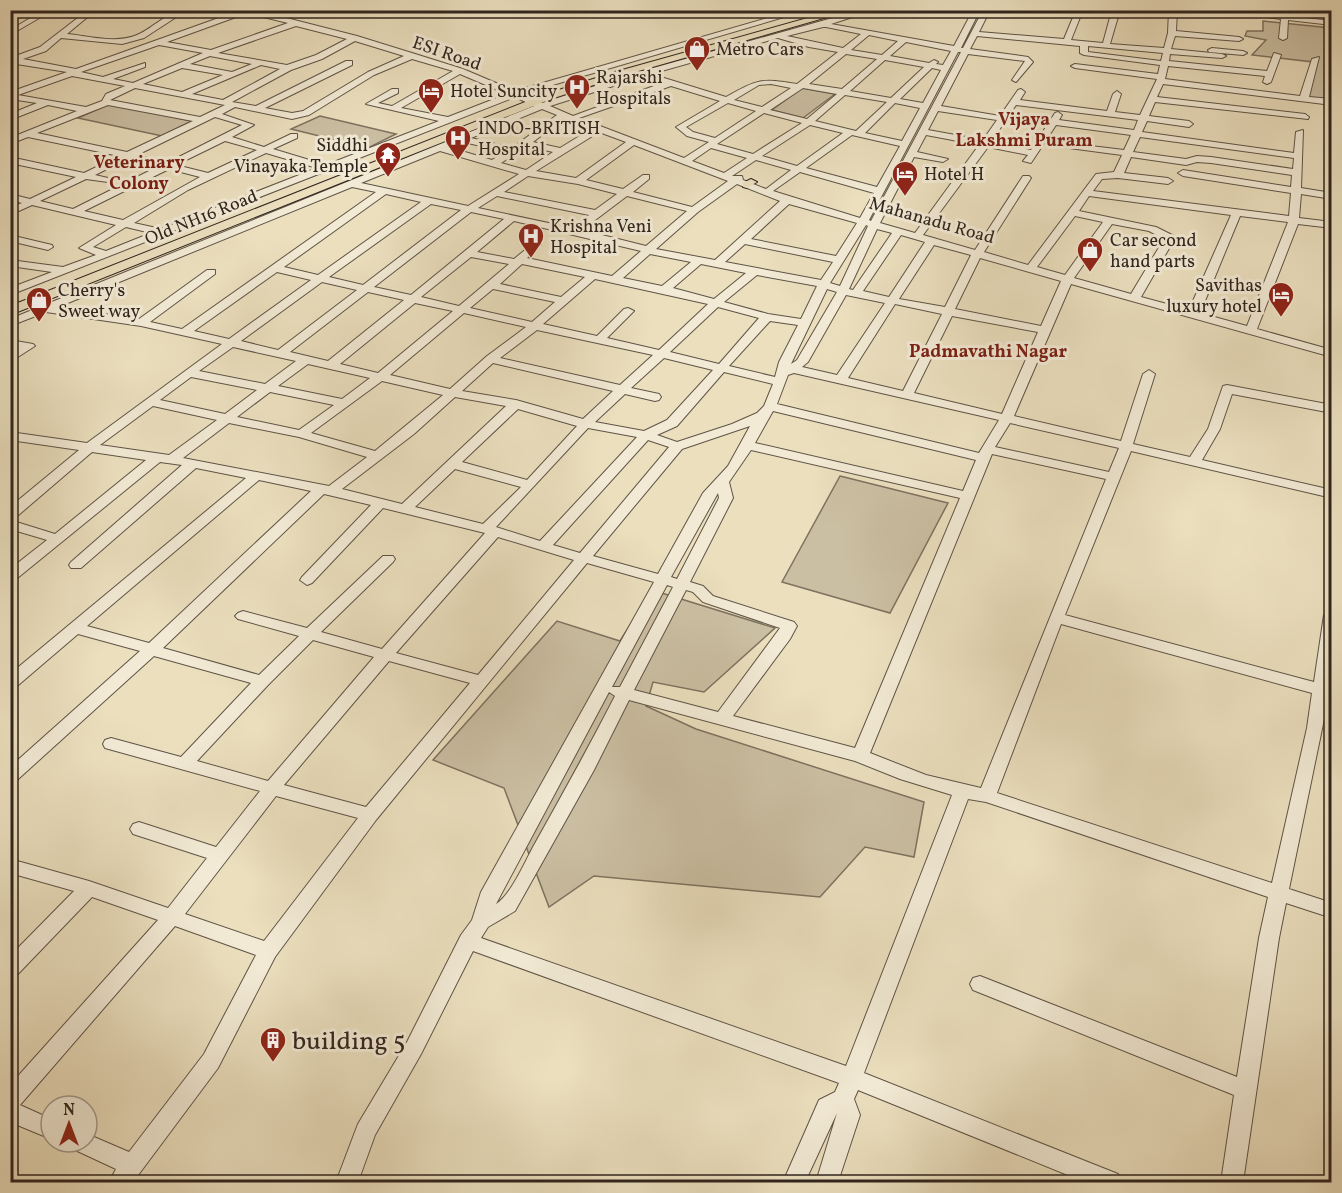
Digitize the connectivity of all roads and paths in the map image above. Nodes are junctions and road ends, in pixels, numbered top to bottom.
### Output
1 (50, 10) edge
2 (93, 10) edge
3 (184, 10) edge
4 (805, 10) edge
5 (834, 10) edge
6 (848, 10) edge
7 (871, 10) edge
8 (977, 10) edge
9 (987, 10) edge
10 (1080, 10) edge
11 (1116, 10) edge
12 (1173, 10) edge
13 (1216, 10) edge
14 (1326, 10) edge
15 (248, 11) edge
16 (1240, 15) edge
17 (1284, 17) edge
18 (296, 23) junction
19 (1328, 23) edge
20 (823, 25) junction
21 (10, 33) edge
22 (867, 33) junction
23 (1172, 33) junction
24 (976, 34) junction
25 (60, 36) junction
26 (779, 36) junction
27 (134, 38) junction
28 (354, 38) junction
29 (1283, 38) dead end
30 (1239, 39) dead end
31 (904, 40) junction
32 (1067, 41) junction
33 (159, 43) junction
34 (1084, 43) junction
35 (1107, 45) junction
36 (1169, 48) junction
37 (952, 49) junction
38 (846, 51) junction
39 (966, 51) junction
40 (210, 52) junction
41 (1243, 53) dead end
42 (415, 55) junction
43 (1277, 55) dead end
44 (1221, 56) dead end
45 (318, 57) junction
46 (883, 58) junction
47 (1316, 59) dead end
48 (12, 61) edge
49 (260, 63) junction
50 (349, 63) junction
51 (142, 64) dead end
52 (181, 65) junction
53 (1164, 65) junction
54 (930, 66) junction
55 (1076, 66) dead end
56 (288, 68) junction
57 (945, 68) junction
58 (379, 70) junction
59 (74, 72) junction
60 (460, 72) junction
61 (1124, 72) junction
62 (231, 74) junction
63 (642, 74) junction
64 (1270, 74) junction
65 (104, 79) junction
66 (1161, 79) junction
67 (1016, 80) dead end
68 (671, 83) junction
69 (135, 85) junction
70 (800, 86) junction
71 (395, 90) dead end
72 (1021, 92) dead end
73 (843, 93) junction
74 (1263, 93) junction
75 (182, 95) junction
76 (10, 96) edge
77 (1304, 98) junction
78 (1331, 98) edge
79 (532, 99) junction
80 (1152, 99) junction
81 (893, 100) junction
82 (727, 101) junction
83 (107, 102) junction
84 (1014, 102) junction
85 (46, 103) junction
86 (230, 103) junction
87 (925, 106) junction
88 (937, 108) junction
89 (1062, 108) junction
90 (257, 109) junction
91 (393, 109) junction
92 (87, 110) junction
93 (765, 111) junction
94 (214, 114) junction
95 (1110, 114) junction
96 (563, 115) junction
97 (578, 116) junction
98 (10, 117) edge
99 (1305, 117) dead end
100 (1143, 118) junction
101 (1004, 119) junction
102 (201, 120) junction
103 (448, 120) junction
104 (1054, 122) junction
105 (808, 123) junction
106 (1189, 124) dead end
107 (598, 128) junction
108 (10, 130) edge
109 (925, 132) junction
110 (1300, 132) dead end
111 (28, 134) junction
112 (854, 134) junction
113 (1135, 134) junction
114 (294, 136) dead end
115 (224, 138) junction
116 (464, 139) junction
117 (10, 141) edge
118 (634, 141) junction
119 (526, 143) junction
120 (714, 143) junction
121 (987, 143) junction
122 (905, 144) junction
123 (1069, 146) dead end
124 (440, 148) junction
125 (267, 149) junction
126 (513, 151) junction
127 (561, 151) junction
128 (913, 154) junction
129 (1128, 154) junction
130 (127, 155) junction
131 (1299, 156) junction
132 (756, 157) junction
133 (688, 159) junction
134 (943, 159) dead end
135 (10, 160) edge
136 (492, 164) junction
137 (166, 165) junction
138 (327, 168) junction
139 (801, 169) junction
140 (527, 173) junction
141 (1183, 173) dead end
142 (1298, 173) junction
143 (1118, 175) junction
144 (85, 176) junction
145 (212, 177) junction
146 (646, 177) dead end
147 (1026, 178) dead end
148 (1145, 179) junction
149 (105, 180) dead end
150 (740, 180) junction
151 (578, 181) junction
152 (1168, 181) dead end
153 (352, 184) junction
154 (771, 189) junction
155 (1296, 190) junction
156 (879, 191) junction
157 (383, 192) junction
158 (625, 192) junction
159 (496, 193) junction
160 (1087, 193) junction
161 (1332, 196) edge
162 (10, 197) edge
163 (787, 200) junction
164 (428, 201) junction
165 (32, 202) junction
166 (468, 210) junction
167 (694, 210) junction
168 (10, 212) edge
169 (75, 212) junction
170 (1071, 212) junction
171 (1237, 212) junction
172 (1136, 213) junction
173 (598, 214) junction
174 (510, 219) junction
175 (1109, 220) junction
176 (1294, 220) junction
177 (870, 222) junction
178 (125, 224) junction
179 (1332, 225) edge
180 (574, 231) junction
181 (160, 232) junction
182 (898, 232) junction
183 (920, 233) junction
184 (10, 238) edge
185 (742, 240) junction
186 (931, 241) junction
187 (536, 244) dead end
188 (48, 247) dead end
189 (647, 250) junction
190 (979, 252) junction
191 (468, 253) junction
192 (105, 254) junction
193 (839, 260) junction
194 (519, 261) junction
195 (699, 261) junction
196 (718, 263) junction
197 (10, 264) edge
198 (1033, 266) junction
199 (277, 269) junction
200 (65, 270) junction
201 (755, 271) junction
202 (211, 272) dead end
203 (593, 274) junction
204 (1069, 277) junction
205 (320, 279) junction
206 (615, 279) junction
207 (824, 284) junction
208 (491, 285) junction
209 (74, 286) junction
210 (364, 290) junction
211 (664, 290) junction
212 (843, 291) junction
213 (10, 292) edge
214 (856, 293) junction
215 (1136, 296) junction
216 (409, 299) junction
217 (892, 300) junction
218 (564, 301) junction
219 (716, 303) junction
220 (10, 304) edge
221 (462, 309) junction
222 (41, 310) junction
223 (10, 311) edge
224 (947, 311) junction
225 (628, 312) dead end
226 (1194, 313) junction
227 (767, 317) junction
228 (10, 323) edge
229 (141, 323) junction
230 (804, 323) junction
231 (534, 326) junction
232 (1251, 329) junction
233 (1044, 330) junction
234 (185, 332) junction
235 (599, 340) junction
236 (233, 342) junction
237 (10, 343) edge
238 (1332, 351) edge
239 (280, 354) junction
240 (663, 354) junction
241 (491, 358) junction
242 (10, 359) edge
243 (305, 360) junction
244 (330, 366) junction
245 (722, 368) junction
246 (189, 373) junction
247 (1149, 374) dead end
248 (786, 375) junction
249 (380, 377) junction
250 (841, 379) junction
251 (266, 388) junction
252 (623, 389) junction
253 (451, 393) junction
254 (907, 394) junction
255 (655, 397) dead end
256 (151, 402) junction
257 (345, 403) junction
258 (516, 404) junction
259 (1332, 409) edge
260 (766, 411) junction
261 (1007, 417) junction
262 (226, 418) junction
263 (585, 424) junction
264 (301, 434) junction
265 (646, 435) junction
266 (17, 437) edge
267 (748, 445) junction
268 (677, 446) junction
269 (90, 447) junction
270 (1126, 447) junction
271 (10, 450) edge
272 (986, 454) junction
273 (378, 456) junction
274 (163, 460) junction
275 (193, 463) junction
276 (1193, 463) junction
277 (453, 464) junction
278 (256, 476) junction
279 (1114, 477) junction
280 (723, 483) junction
281 (530, 485) junction
282 (326, 491) junction
283 (1332, 494) edge
284 (969, 496) junction
285 (380, 503) junction
286 (405, 510) junction
287 (10, 515) edge
288 (10, 524) edge
289 (490, 530) junction
290 (57, 539) junction
291 (543, 547) junction
292 (585, 557) junction
293 (388, 559) dead end
294 (76, 565) dead end
295 (10, 577) edge
296 (664, 578) junction
297 (307, 580) dead end
298 (682, 583) junction
299 (1332, 615) edge
300 (243, 616) dead end
301 (1056, 618) junction
302 (76, 628) junction
303 (311, 635) junction
304 (151, 650) junction
305 (385, 655) junction
306 (262, 681) junction
307 (481, 681) junction
308 (10, 683) edge
309 (604, 688) junction
310 (1322, 690) junction
311 (624, 693) junction
312 (722, 719) junction
313 (111, 744) dead end
314 (860, 756) junction
315 (185, 764) junction
316 (10, 777) edge
317 (272, 788) junction
318 (962, 791) junction
319 (987, 796) junction
320 (370, 815) junction
321 (139, 829) dead end
322 (219, 855) junction
323 (10, 866) edge
324 (89, 888) junction
325 (1280, 893) junction
326 (1332, 911) edge
327 (172, 917) junction
328 (481, 922) junction
329 (468, 941) junction
330 (268, 951) junction
331 (10, 969) edge
332 (980, 984) dead end
333 (852, 1078) junction
334 (1246, 1090) junction
335 (843, 1099) junction
336 (10, 1101) edge
337 (10, 1111) edge
338 (39, 1124) edge
339 (98, 1154) edge
340 (126, 1174) edge
341 (347, 1182) edge
342 (794, 1182) edge
343 (827, 1182) edge
344 (1110, 1182) edge
345 (1232, 1182) edge

1 - 21 street
2 - 25 street
3 - 27 street
4 - 79 street
5 - 79 main road, Old NH16 Road
6 - 79 main road, Old NH16 Road
7 - 20 street
8 - 37 street
9 - 24 street
10 - 32 street
11 - 35 street
12 - 23 street
13 - 16 street
14 - 19 street
15 - 18 street, ESI Road
15 - 33 street
15 - 42 street, ESI Road
16 - 17 street
17 - 19 street
17 - 29 street
18 - 28 street, ESI Road
18 - 40 street
20 - 22 street
20 - 26 street
22 - 31 street
22 - 38 street
23 - 30 street
23 - 36 street
24 - 32 street
24 - 39 street
25 - 27 street
25 - 48 street
26 - 38 street
26 - 63 street
27 - 33 street
28 - 42 street, ESI Road
28 - 45 street
31 - 37 street
31 - 46 street
32 - 34 street
33 - 40 street
33 - 59 street
34 - 35 street
34 - 53 street
35 - 36 street
36 - 41 street
36 - 44 street
36 - 53 street
37 - 39 street
37 - 54 street
37 - 57 street
38 - 46 street
38 - 70 street
39 - 67 street
39 - 88 street
40 - 49 street
40 - 52 street
42 - 58 street
42 - 60 street, ESI Road
42 - 79 street, ESI Road
43 - 64 street
45 - 50 street
45 - 56 street
46 - 54 street
46 - 73 street
47 - 77 street
48 - 59 street
49 - 56 street
49 - 62 street
50 - 58 street
50 - 90 street
51 - 65 street
52 - 62 street
52 - 69 street
53 - 64 street
53 - 66 street
54 - 57 street
54 - 81 street
55 - 61 street
56 - 86 street
57 - 87 street
58 - 90 street
59 - 65 street
59 - 76 street
60 - 79 street, ESI Road
60 - 91 street
61 - 66 street
61 - 95 street
62 - 75 street
63 - 68 street
63 - 79 street
64 - 74 street
65 - 69 street
66 - 74 street
66 - 80 street
68 - 82 street
68 - 97 street
69 - 75 street
69 - 83 street
70 - 73 street
70 - 82 street
70 - 93 street
71 - 91 street
72 - 84 street
73 - 81 street
73 - 105 street
74 - 77 street
75 - 86 street
76 - 85 street
77 - 78 street
79 - 96 street, Mahanadu Road
79 - 97 street, Mahanadu Road
79 - 103 street
79 - 116 street
79 - 209 main road, Old NH16 Road
79 - 220 main road, Old NH16 Road
80 - 99 street
80 - 100 street
81 - 87 street
81 - 112 street
82 - 93 street
82 - 120 street
83 - 92 street
83 - 102 street
84 - 89 street
84 - 101 street
85 - 92 street
85 - 98 street
86 - 90 street
86 - 94 street
87 - 122 street
88 - 101 street
88 - 109 street
89 - 95 street
89 - 104 street
91 - 103 street
92 - 111 street
93 - 105 street
93 - 120 street
94 - 102 street
94 - 115 street
95 - 100 street
96 - 107 street, Mahanadu Road
96 - 119 street
97 - 133 street, Mahanadu Road
100 - 106 street
100 - 113 street
101 - 121 street
102 - 130 street
103 - 138 street
104 - 113 street
104 - 121 street
105 - 112 street
105 - 132 street
107 - 118 street, Mahanadu Road
107 - 127 street
108 - 111 street
109 - 121 street
109 - 128 street
110 - 131 street
111 - 117 street
111 - 130 street
112 - 122 street
112 - 139 street
113 - 129 street
113 - 131 street
114 - 125 street
115 - 125 street
115 - 137 street
116 - 124 street
116 - 126 street
118 - 150 street, Mahanadu Road
118 - 151 street
119 - 126 street
119 - 127 street
120 - 132 street
120 - 133 street
121 - 183 street
122 - 156 street
123 - 129 street
124 - 136 street
124 - 153 street
125 - 138 street
125 - 145 street
126 - 136 street
127 - 140 street
128 - 134 street
128 - 177 street
129 - 142 street
129 - 143 street
130 - 137 street
130 - 144 street
131 - 142 street
132 - 139 street
132 - 150 street
133 - 150 street, Mahanadu Road
135 - 144 street
136 - 140 street
137 - 145 street
137 - 169 street
138 - 181 street
139 - 154 street
139 - 156 street
140 - 151 street
140 - 159 street
141 - 155 street
142 - 155 street
143 - 148 street
143 - 160 street
144 - 149 street
144 - 165 street
145 - 178 street
146 - 158 street
147 - 190 street
148 - 152 street
148 - 172 street
150 - 154 street, Mahanadu Road
150 - 163 street, Mahanadu Road
150 - 167 street
151 - 158 street
153 - 157 street
153 - 222 street
154 - 177 street, Mahanadu Road
155 - 161 street
155 - 176 street
156 - 177 street
157 - 164 street
157 - 199 street
158 - 167 street
158 - 173 street
159 - 166 street
159 - 173 street
160 - 170 street
160 - 172 street
162 - 165 street
163 - 177 street, Mahanadu Road
163 - 185 street
164 - 166 street
164 - 205 street
165 - 168 street
165 - 169 street
166 - 174 street
166 - 210 street
167 - 189 street
169 - 178 street
170 - 175 street
170 - 198 street
171 - 172 street
171 - 176 street
171 - 226 street
172 - 175 street
172 - 215 street
173 - 180 street
174 - 180 street
174 - 191 street
175 - 204 street
176 - 179 street
176 - 232 street
177 - 182 street, Mahanadu Road
177 - 183 street, Mahanadu Road
177 - 193 street
177 - 212 street
178 - 181 street
178 - 192 street
180 - 189 street
181 - 192 street
182 - 186 street, Mahanadu Road
182 - 214 street
183 - 190 street, Mahanadu Road
184 - 188 street
185 - 193 street
185 - 196 street
186 - 190 street, Mahanadu Road
186 - 217 street
187 - 194 street
189 - 195 street
189 - 206 street
190 - 198 street, Mahanadu Road
190 - 204 street, Mahanadu Road
190 - 224 street
191 - 194 street
191 - 216 street
192 - 200 street
193 - 207 street
194 - 203 street
194 - 208 street
195 - 196 street
195 - 211 street
196 - 201 street
197 - 200 street
198 - 204 street, Mahanadu Road
199 - 205 street
199 - 234 street
200 - 213 street
201 - 207 street
201 - 219 street
202 - 229 street
203 - 206 street
203 - 218 street
204 - 215 street, Mahanadu Road
204 - 233 street
205 - 210 street
205 - 236 street
206 - 211 street
207 - 212 street
207 - 230 street
208 - 218 street
208 - 221 street
209 - 222 street
209 - 223 main road, Old NH16 Road
210 - 216 street
210 - 239 street
211 - 219 street
212 - 214 street
212 - 248 street
214 - 217 street
215 - 226 street, Mahanadu Road
216 - 221 street
216 - 244 street
217 - 224 street
217 - 250 street
218 - 231 street
219 - 227 street
219 - 240 street
221 - 231 street
221 - 249 street
222 - 228 street
222 - 229 street
224 - 233 street
224 - 254 street
225 - 235 street
226 - 232 street, Mahanadu Road
227 - 230 street
227 - 245 street
229 - 234 street
230 - 248 street
231 - 235 street
231 - 241 street
232 - 238 street, Mahanadu Road
233 - 261 street
234 - 236 street
235 - 240 street
236 - 239 street
236 - 246 street
237 - 242 street
239 - 243 street
240 - 245 street
240 - 252 street
241 - 252 street
241 - 253 street
243 - 244 street
243 - 251 street
244 - 249 street
245 - 248 street
245 - 265 street
246 - 251 street
246 - 256 street
247 - 270 street
248 - 250 street
248 - 260 street
249 - 253 street
249 - 257 street
250 - 254 street
251 - 257 street
251 - 262 street
252 - 255 street
252 - 263 street
253 - 258 street
253 - 273 street
254 - 261 street
256 - 262 street
256 - 269 street
257 - 264 street
258 - 263 street
258 - 277 street
259 - 276 street
260 - 267 street
260 - 268 street
260 - 272 street
261 - 270 street
261 - 272 street
262 - 264 street
262 - 274 street
263 - 265 street
263 - 281 street
264 - 273 street
265 - 268 street
265 - 291 street
266 - 269 street
266 - 271 street
267 - 280 street
267 - 284 street
268 - 292 street
269 - 274 street
269 - 287 street
270 - 276 street
270 - 279 street
272 - 279 street
272 - 284 street
273 - 282 street
274 - 275 street
274 - 290 street
275 - 278 street
275 - 294 street
276 - 283 street
277 - 281 street
277 - 286 street
278 - 282 street
278 - 302 street
279 - 301 street
280 - 296 street
280 - 298 street
281 - 289 street
282 - 285 street
282 - 304 street
284 - 314 street
285 - 286 street
285 - 297 street
286 - 289 street
288 - 290 street
289 - 291 street
289 - 305 street
290 - 295 street
291 - 292 street
292 - 296 street
292 - 307 street
293 - 303 street
296 - 298 street
296 - 309 street
298 - 311 street
298 - 312 street
299 - 310 street
300 - 303 street
301 - 310 street
301 - 319 street
302 - 304 street
302 - 308 street
303 - 305 street
303 - 306 street
304 - 306 street
304 - 316 street
305 - 307 street
305 - 317 street
306 - 315 street
307 - 320 street
309 - 311 street
309 - 328 street
310 - 325 street
311 - 312 street
311 - 328 street
312 - 314 street
313 - 315 street
314 - 318 street
315 - 317 street
317 - 320 street
317 - 322 street
318 - 319 street
318 - 333 street
319 - 325 street
320 - 330 street
321 - 322 street
322 - 327 street
323 - 324 street
324 - 327 street
324 - 331 street
325 - 326 street
325 - 334 street
327 - 330 street
327 - 336 street
328 - 329 street
329 - 333 street
329 - 341 street
330 - 340 street
332 - 334 street
333 - 335 street
333 - 344 street
334 - 345 street
335 - 342 street
335 - 343 street
337 - 338 street
339 - 340 street

